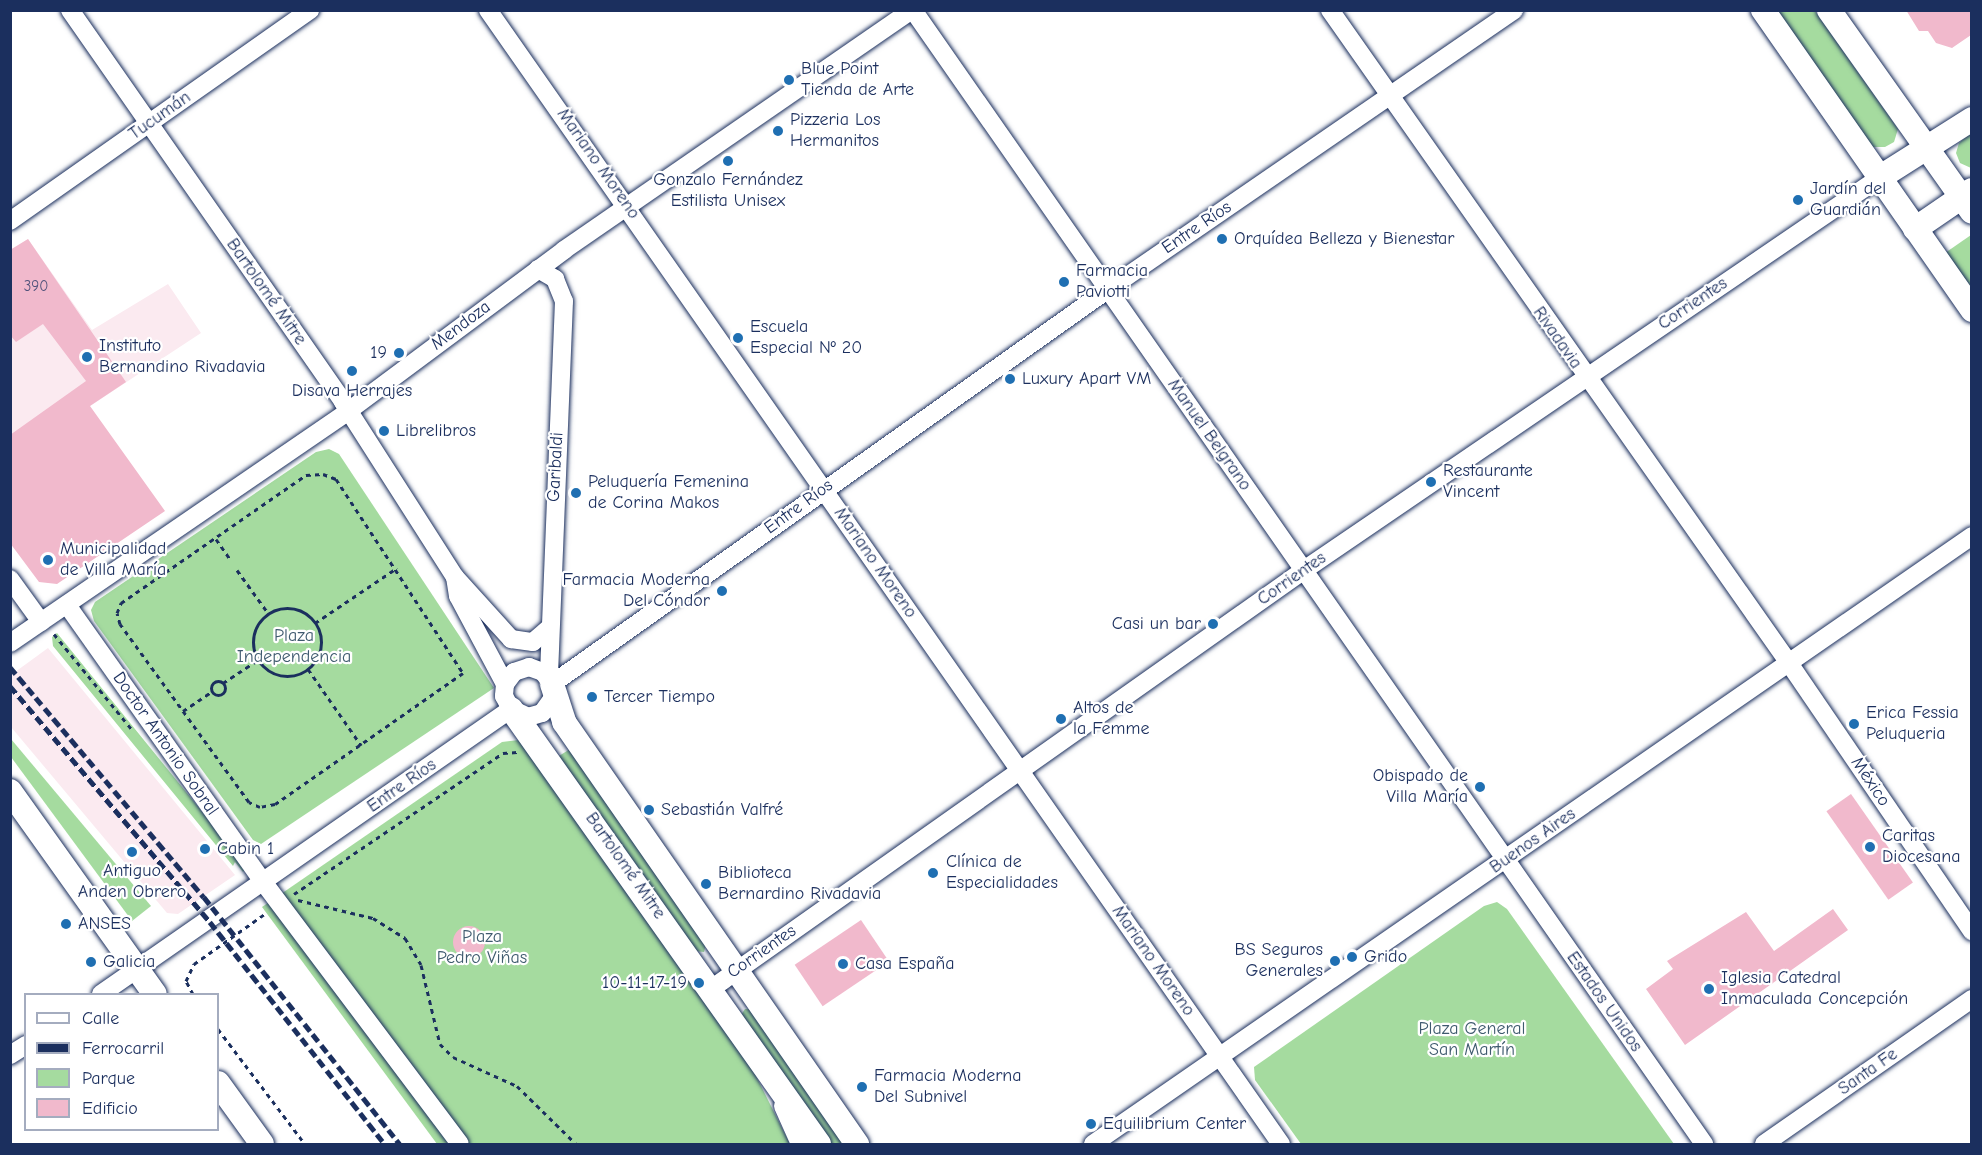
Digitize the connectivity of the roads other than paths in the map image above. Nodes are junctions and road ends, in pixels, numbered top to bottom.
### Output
1 (70, 10) edge
2 (310, 10) edge
3 (488, 10) edge
4 (913, 10) edge
5 (1329, 10) edge
6 (1514, 10) edge
7 (1763, 10) edge
8 (1829, 10) edge
9 (1389, 97) junction
10 (1971, 119) edge
11 (149, 124) junction
12 (1928, 150) junction
13 (1879, 178) junction
14 (1968, 200) edge
15 (628, 205) junction
16 (10, 221) edge
17 (1915, 229) junction
18 (538, 269) junction
19 (1107, 290) junction
20 (1971, 310) edge
21 (1584, 377) junction
22 (347, 412) junction
23 (824, 489) junction
24 (1971, 536) edge
25 (1304, 570) junction
26 (455, 577) junction
27 (10, 579) edge
28 (67, 605) junction
29 (41, 622) junction
30 (549, 628) junction
31 (17, 639) edge
32 (1789, 663) junction
33 (551, 681) junction
34 (505, 684) junction
35 (511, 709) junction
36 (1020, 770) junction
37 (10, 791) edge
38 (1505, 860) junction
39 (264, 884) junction
40 (1971, 932) edge
41 (138, 970) junction
42 (736, 971) junction
43 (711, 989) junction
44 (103, 993) edge
45 (154, 993) edge
46 (1971, 999) edge
47 (24, 1046) edge
48 (10, 1055) edge
49 (1220, 1057) junction
50 (768, 1071) junction
51 (219, 1084) edge
52 (262, 1144) edge
53 (460, 1144) edge
54 (800, 1144) edge
55 (819, 1144) edge
56 (857, 1144) edge
57 (1093, 1144) edge
58 (1281, 1144) edge
59 (1704, 1144) edge
60 (1764, 1144) edge

1 - 11 street, Bartolomé Mitre
2 - 11 street, Tucumán
3 - 15 street, Mariano Moreno
4 - 15 street, Mendoza
4 - 19 street, Manuel Belgrano
5 - 9 street, Rivadavia
6 - 9 street, Entre Ríos
7 - 13 main road
8 - 12 main road
9 - 19 street, Entre Ríos
9 - 21 street, Rivadavia
10 - 12 main road
11 - 16 street, Tucumán
11 - 22 street, Bartolomé Mitre
12 - 13 main road
12 - 14 main road
13 - 17 main road
13 - 21 street, Corrientes
14 - 17 main road
15 - 18 street, Mendoza
15 - 23 street, Mariano Moreno
17 - 20 main road
18 - 22 street, Mendoza
18 - 30 street, Garibaldi
19 - 23 street, Entre Ríos
19 - 25 street, Manuel Belgrano
21 - 25 street, Corrientes
21 - 32 street, Rivadavia
22 - 26 street, Bartolomé Mitre
22 - 28 street, Mendoza
23 - 33 street, Entre Ríos
23 - 36 street, Mariano Moreno
24 - 32 street, Buenos Aires
25 - 36 street, Corrientes
25 - 38 street, Manuel Belgrano
26 - 30 street, Bartolomé Mitre
26 - 34 street, Bartolomé Mitre
27 - 29 street
28 - 29 street, Mendoza
28 - 39 street, Doctor Antonio Sobral
29 - 31 street, Mendoza
30 - 33 street, Garibaldi
32 - 38 street, Buenos Aires
32 - 40 street, México
33 - 34 street
33 - 35 street
33 - 42 main road, Bartolomé Mitre
34 - 35 street, Bartolomé Mitre
35 - 39 street, Entre Ríos
35 - 43 main road, Bartolomé Mitre
36 - 42 street, Corrientes
36 - 49 street, Mariano Moreno
37 - 41 main road
38 - 49 street, Buenos Aires
38 - 59 street, Estados Unidos
39 - 41 street, Entre Ríos
39 - 53 street, Doctor Antonio Sobral
41 - 44 street, Entre Ríos
41 - 45 main road
42 - 43 street, Corrientes
42 - 56 main road, Bartolomé Mitre
43 - 50 main road, Bartolomé Mitre
46 - 60 street, Santa Fe
47 - 48 street
49 - 57 street, Buenos Aires
49 - 58 street, Mariano Moreno
50 - 54 street
50 - 55 main road, Bartolomé Mitre
51 - 52 main road

